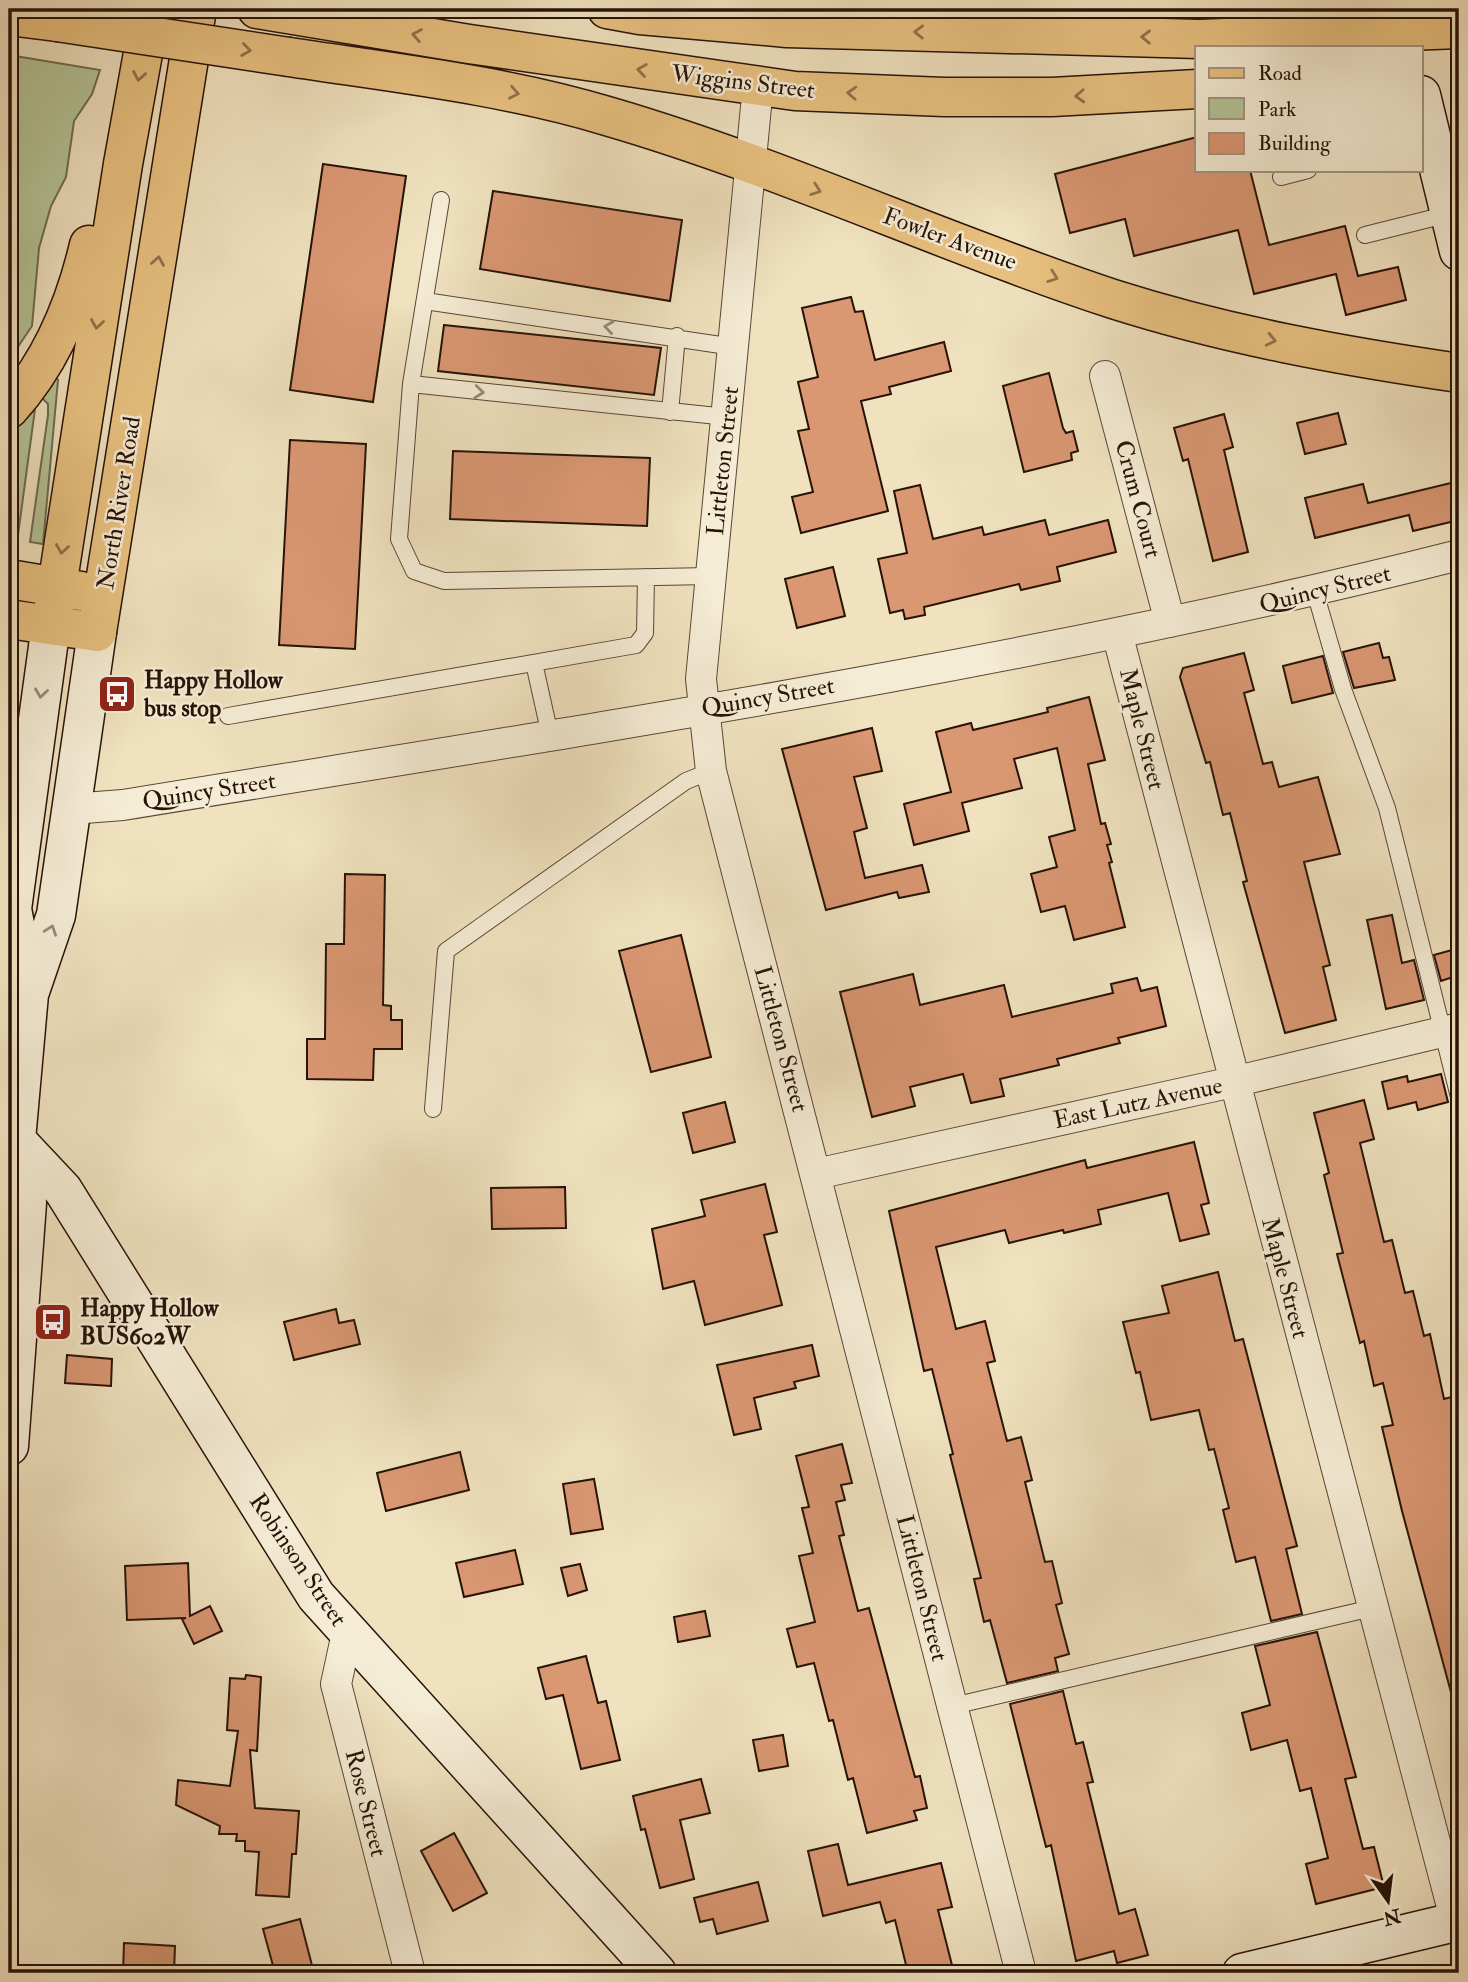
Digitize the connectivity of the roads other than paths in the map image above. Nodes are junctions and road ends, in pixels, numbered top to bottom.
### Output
1 (151, 9) edge
2 (197, 9) edge
3 (257, 9) edge
4 (607, 9) edge
5 (9, 16) edge
6 (1459, 29) edge
7 (1408, 37) edge
8 (1459, 51) edge
9 (758, 86) junction
10 (1195, 89) edge
11 (1422, 104) edge
12 (1426, 139) edge
13 (122, 164) junction
14 (753, 165) junction
15 (1300, 172) edge
16 (1281, 177) dead end
17 (441, 200) dead end
18 (1449, 214) junction
19 (1365, 235) dead end
20 (1459, 251) edge
21 (425, 301) junction
22 (677, 336) junction
23 (734, 347) junction
24 (1459, 373) edge
25 (1105, 376) dead end
26 (411, 384) junction
27 (9, 409) edge
28 (670, 412) junction
29 (727, 417) junction
30 (1459, 555) edge
31 (711, 576) junction
32 (646, 577) junction
33 (9, 579) edge
34 (56, 587) junction
35 (1315, 592) junction
36 (104, 594) junction
37 (9, 619) edge
38 (1170, 622) junction
39 (51, 625) junction
40 (97, 632) junction
41 (1117, 632) junction
42 (534, 663) junction
43 (704, 709) junction
44 (228, 716) dead end
45 (550, 735) junction
46 (711, 771) junction
47 (72, 809) junction
48 (16, 828) edge
49 (29, 994) junction
50 (1451, 1029) edge
51 (1233, 1082) junction
52 (1459, 1097) edge
53 (433, 1109) dead end
54 (11, 1143) edge
55 (817, 1174) junction
56 (9, 1446) edge
57 (1372, 1608) junction
58 (347, 1633) junction
59 (953, 1706) junction
60 (1457, 1922) edge
61 (410, 1973) edge
62 (657, 1973) edge
63 (1021, 1973) edge
64 (1242, 1973) edge

1 -> 13 main road, North River Road
36 -> 2 main road, North River Road
9 -> 3 main road, Wiggins Street
7 -> 4 main road
5 -> 14 main road, Fowler Avenue, bridge
6 - 7 main road
7 - 8 main road
10 -> 9 main road, Wiggins Street
9 - 14 street, Littleton Street
11 - 12 street
12 - 18 street
13 - 27 main road
13 -> 34 main road, North River Road
14 - 23 street, Littleton Street
14 -> 24 main road, Fowler Avenue
15 - 16 lane
17 - 21 lane
18 - 19 lane
18 - 20 street
22 -> 21 lane
21 - 26 lane
22 - 23 lane
22 - 28 lane
23 - 29 street, Littleton Street
25 - 38 street, Crum Court
26 -> 28 lane
26 - 32 lane
28 - 29 lane
29 - 31 street, Littleton Street
30 - 35 street, Quincy Street
31 - 32 lane
31 - 43 street, Littleton Street
32 - 42 lane
33 - 34 main road
34 - 36 main road
34 - 39 main road, North River Road
35 - 38 street, Quincy Street
35 - 50 lane
36 - 40 main road, North River Road
37 - 39 main road
38 - 41 street, Quincy Street
39 - 40 main road
39 -> 48 street, North River Road
40 - 47 street, North River Road
41 - 43 street, Quincy Street
41 - 51 street, Maple Street
42 - 44 lane
42 - 45 lane
43 - 45 street, Quincy Street
43 - 46 street, Littleton Street
45 - 47 street, Quincy Street
46 - 53 lane
46 - 55 street, Littleton Street
49 -> 47 street, North River Road
48 - 49 street, North River Road
49 - 54 street, North River Road
50 - 51 street, East Lutz Avenue
50 - 52 lane
51 - 55 street, East Lutz Avenue
51 - 57 street, Maple Street
54 - 56 street, North River Road
54 - 58 street, Robinson Street
55 - 59 street, Littleton Street
57 - 59 lane
57 - 60 street, Maple Street
58 - 61 street, Rose Street
58 - 62 street, Robinson Street
59 - 63 street, Littleton Street
60 - 64 street

